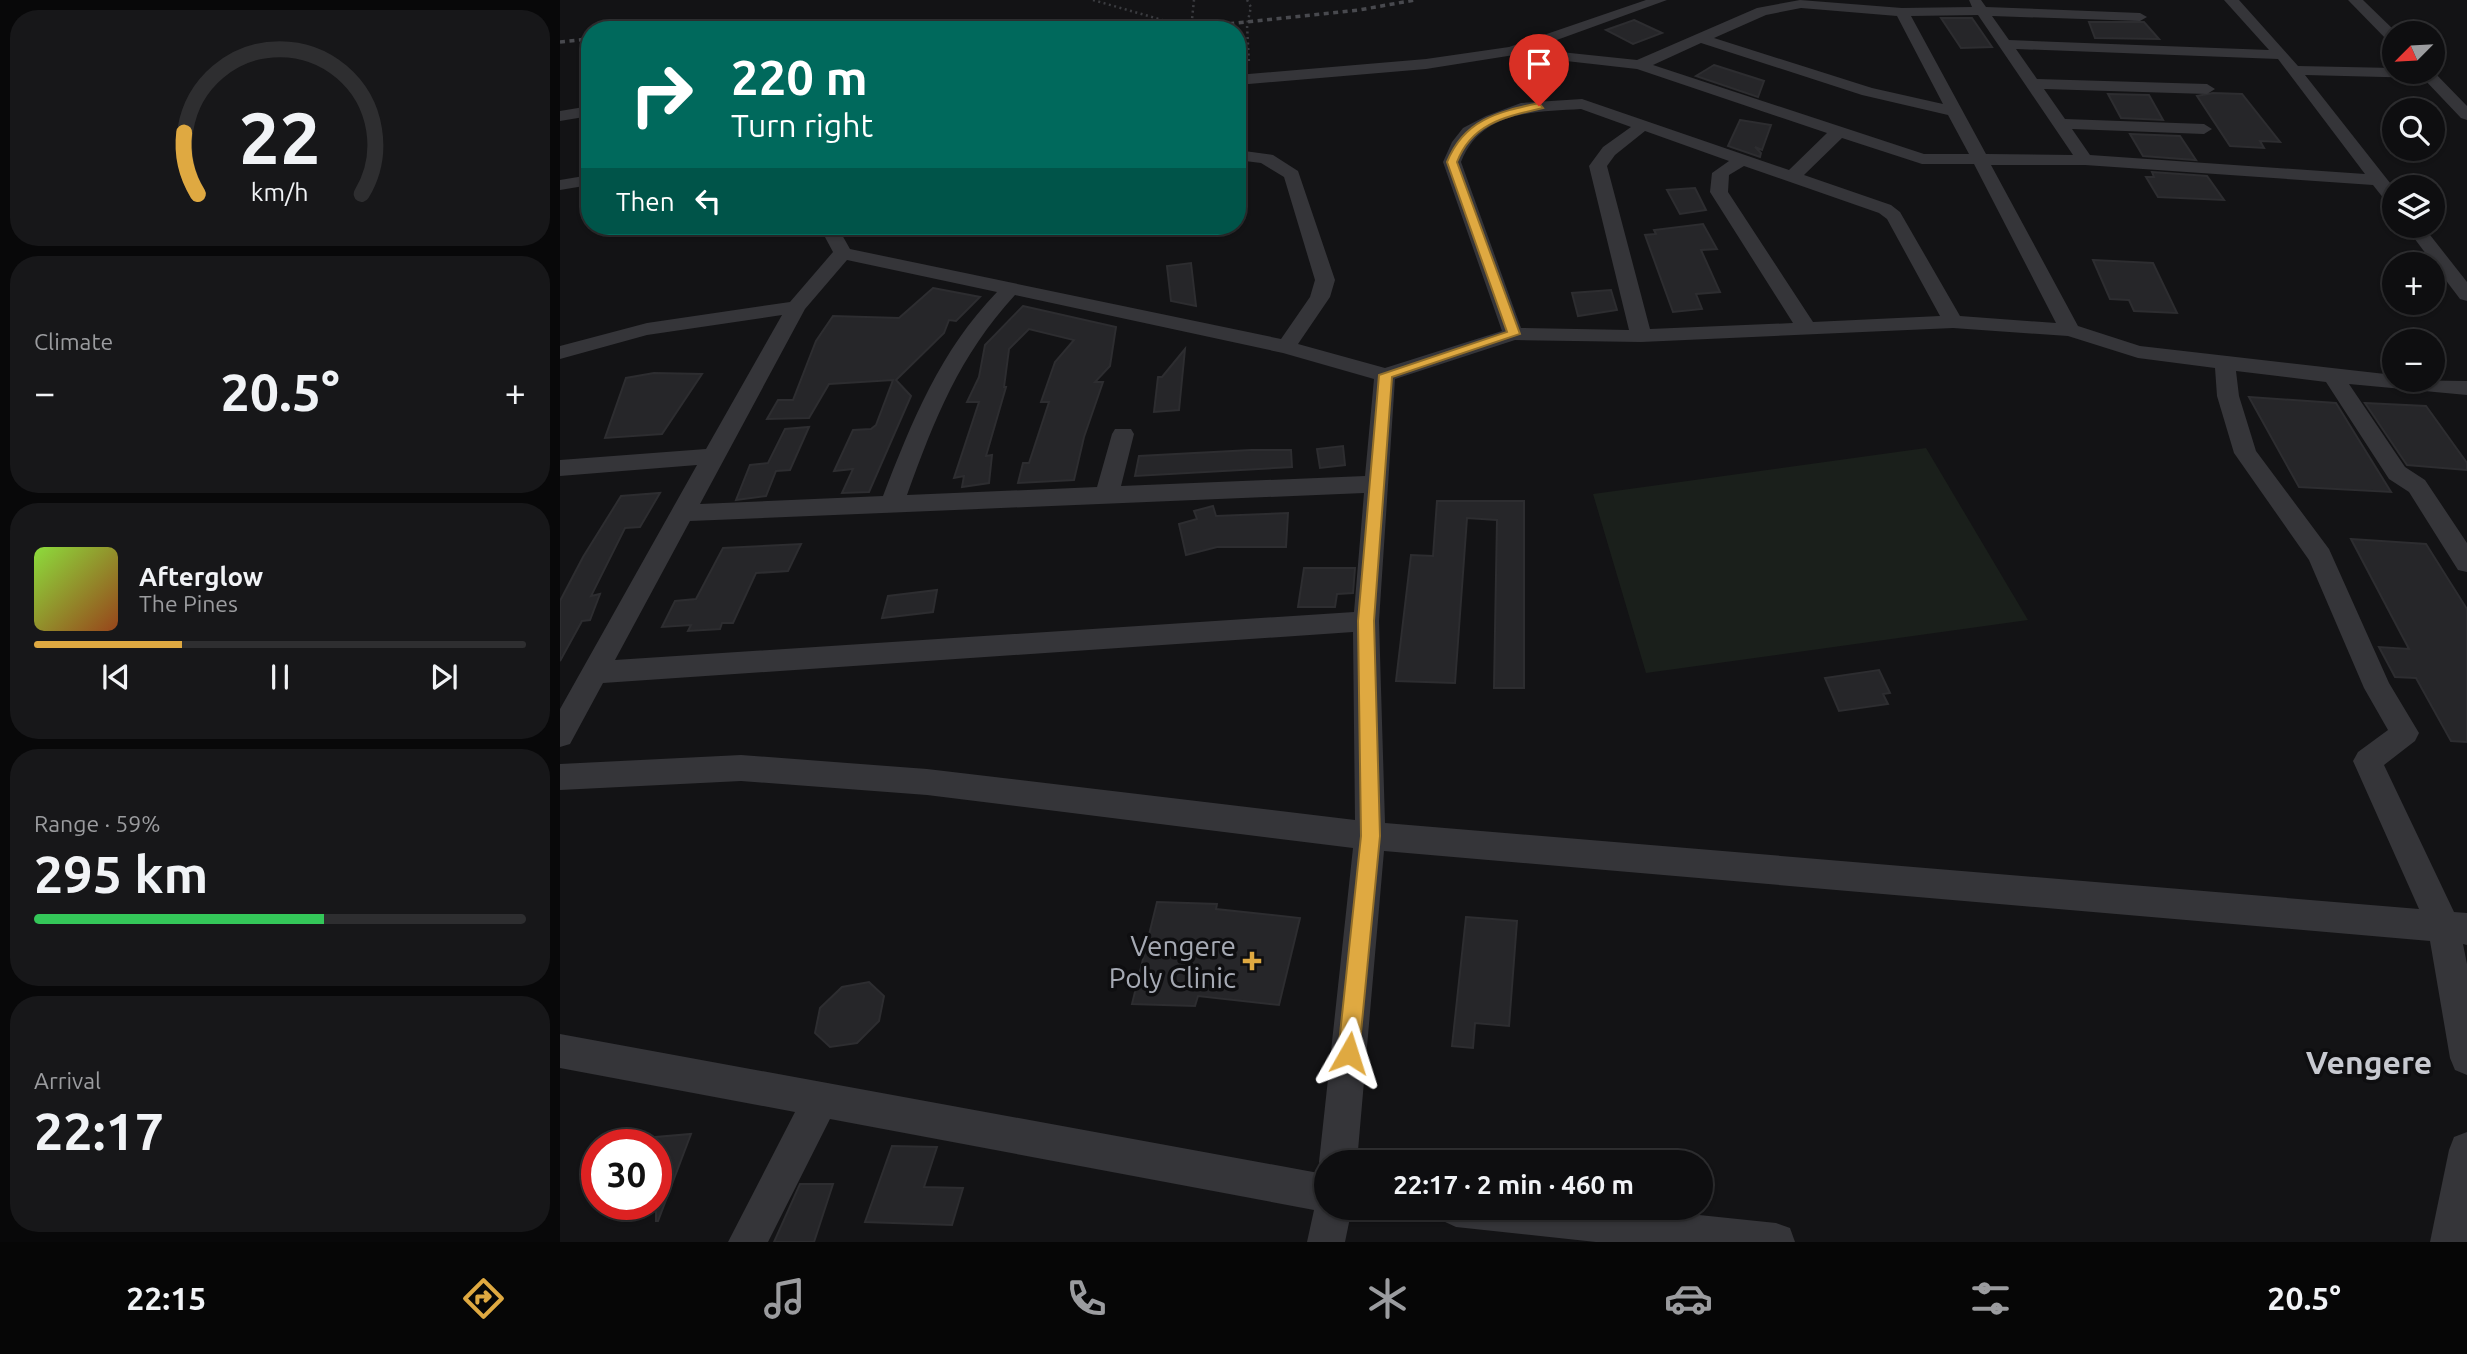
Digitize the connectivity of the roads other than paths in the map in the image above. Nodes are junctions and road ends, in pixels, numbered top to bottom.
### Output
1 (1660, 0) edge
2 (2231, 0) edge
3 (2355, 0) edge
4 (1978, 6) edge
5 (1902, 12) junction
6 (2140, 17) dead end
7 (2382, 28) edge
8 (1700, 38) junction
9 (2004, 44) junction
10 (1512, 51) junction
11 (2282, 55) junction
12 (1639, 65) junction
13 (2293, 70) junction
14 (2382, 71) edge
15 (1246, 79) edge
16 (2032, 84) junction
17 (2438, 84) edge
18 (2207, 89) dead end
19 (581, 112) edge
20 (1956, 112) junction
21 (560, 116) edge
22 (2467, 116) edge
23 (1645, 124) junction
24 (2060, 124) junction
25 (2204, 129) dead end
26 (1838, 132) junction
27 (1246, 154) edge
28 (1742, 160) junction
29 (1982, 160) junction
30 (2085, 160) junction
31 (1793, 176) junction
32 (2378, 180) junction
33 (581, 181) edge
34 (560, 184) edge
35 (2382, 185) edge
36 (833, 235) edge
37 (2424, 238) edge
38 (843, 253) junction
39 (2464, 286) edge
40 (1010, 289) junction
41 (796, 307) junction
42 (1953, 322) junction
43 (1805, 326) junction
44 (2070, 330) junction
45 (1513, 334) junction
46 (1641, 336) junction
47 (1286, 347) junction
48 (560, 353) edge
49 (2225, 362) junction
50 (1385, 375) junction
51 (2333, 376) junction
52 (2467, 388) edge
53 (1123, 434) dead end
54 (713, 456) junction
55 (560, 468) edge
56 (1377, 484) junction
57 (1107, 495) junction
58 (892, 505) junction
59 (681, 513) junction
60 (2467, 563) edge
61 (1366, 621) junction
62 (592, 673) junction
63 (560, 735) edge
64 (560, 777) edge
65 (1370, 836) junction
66 (2455, 928) edge
67 (560, 1051) edge
68 (2467, 1058) edge
69 (822, 1098) junction
70 (1339, 1150) edge
71 (2467, 1150) edge
72 (1314, 1191) edge
73 (1331, 1220) edge
74 (1535, 1220) edge
75 (1629, 1234) edge
76 (747, 1242) edge
77 (1326, 1242) edge
78 (1776, 1242) edge
79 (2449, 1242) edge

1 - 10 street
2 - 11 street
3 - 7 street
4 - 5 street
4 - 6 street
4 - 9 street
5 - 8 street
5 - 20 street
8 - 12 street
8 - 20 street
9 - 11 street
9 - 16 street
10 - 12 street
10 - 15 street
11 - 13 street
12 - 26 street
13 - 14 street
13 - 32 street
16 - 18 street
16 - 24 street
17 - 22 street
19 - 21 street
20 - 29 street
23 - 28 street
23 - 45 street
23 - 46 street
24 - 25 street
24 - 30 street
26 - 29 street
26 - 31 street
27 - 47 street
28 - 31 street
28 - 43 street
29 - 30 street
29 - 44 street
30 - 32 street
31 - 42 street
32 - 35 street
33 - 34 street
36 - 38 street
37 - 39 street
38 - 40 street
38 - 41 street
40 - 47 street
40 - 58 street
41 - 48 street
41 - 54 street
42 - 43 street
42 - 44 street
43 - 46 street
44 - 49 street
45 - 46 street
45 - 50 street
47 - 50 street
49 - 51 street
49 - 66 street
50 - 56 street
51 - 52 street
51 - 60 street
53 - 57 street
54 - 55 street
54 - 59 street
56 - 57 street
56 - 61 street
57 - 58 street
58 - 59 street
59 - 62 street
61 - 62 street
61 - 65 street
62 - 63 street
64 - 65 street
65 - 66 street
65 - 70 street
66 - 68 street
67 - 69 street
69 - 72 street
69 - 76 street
71 - 79 street
73 - 77 street
74 - 75 street
75 - 78 street

